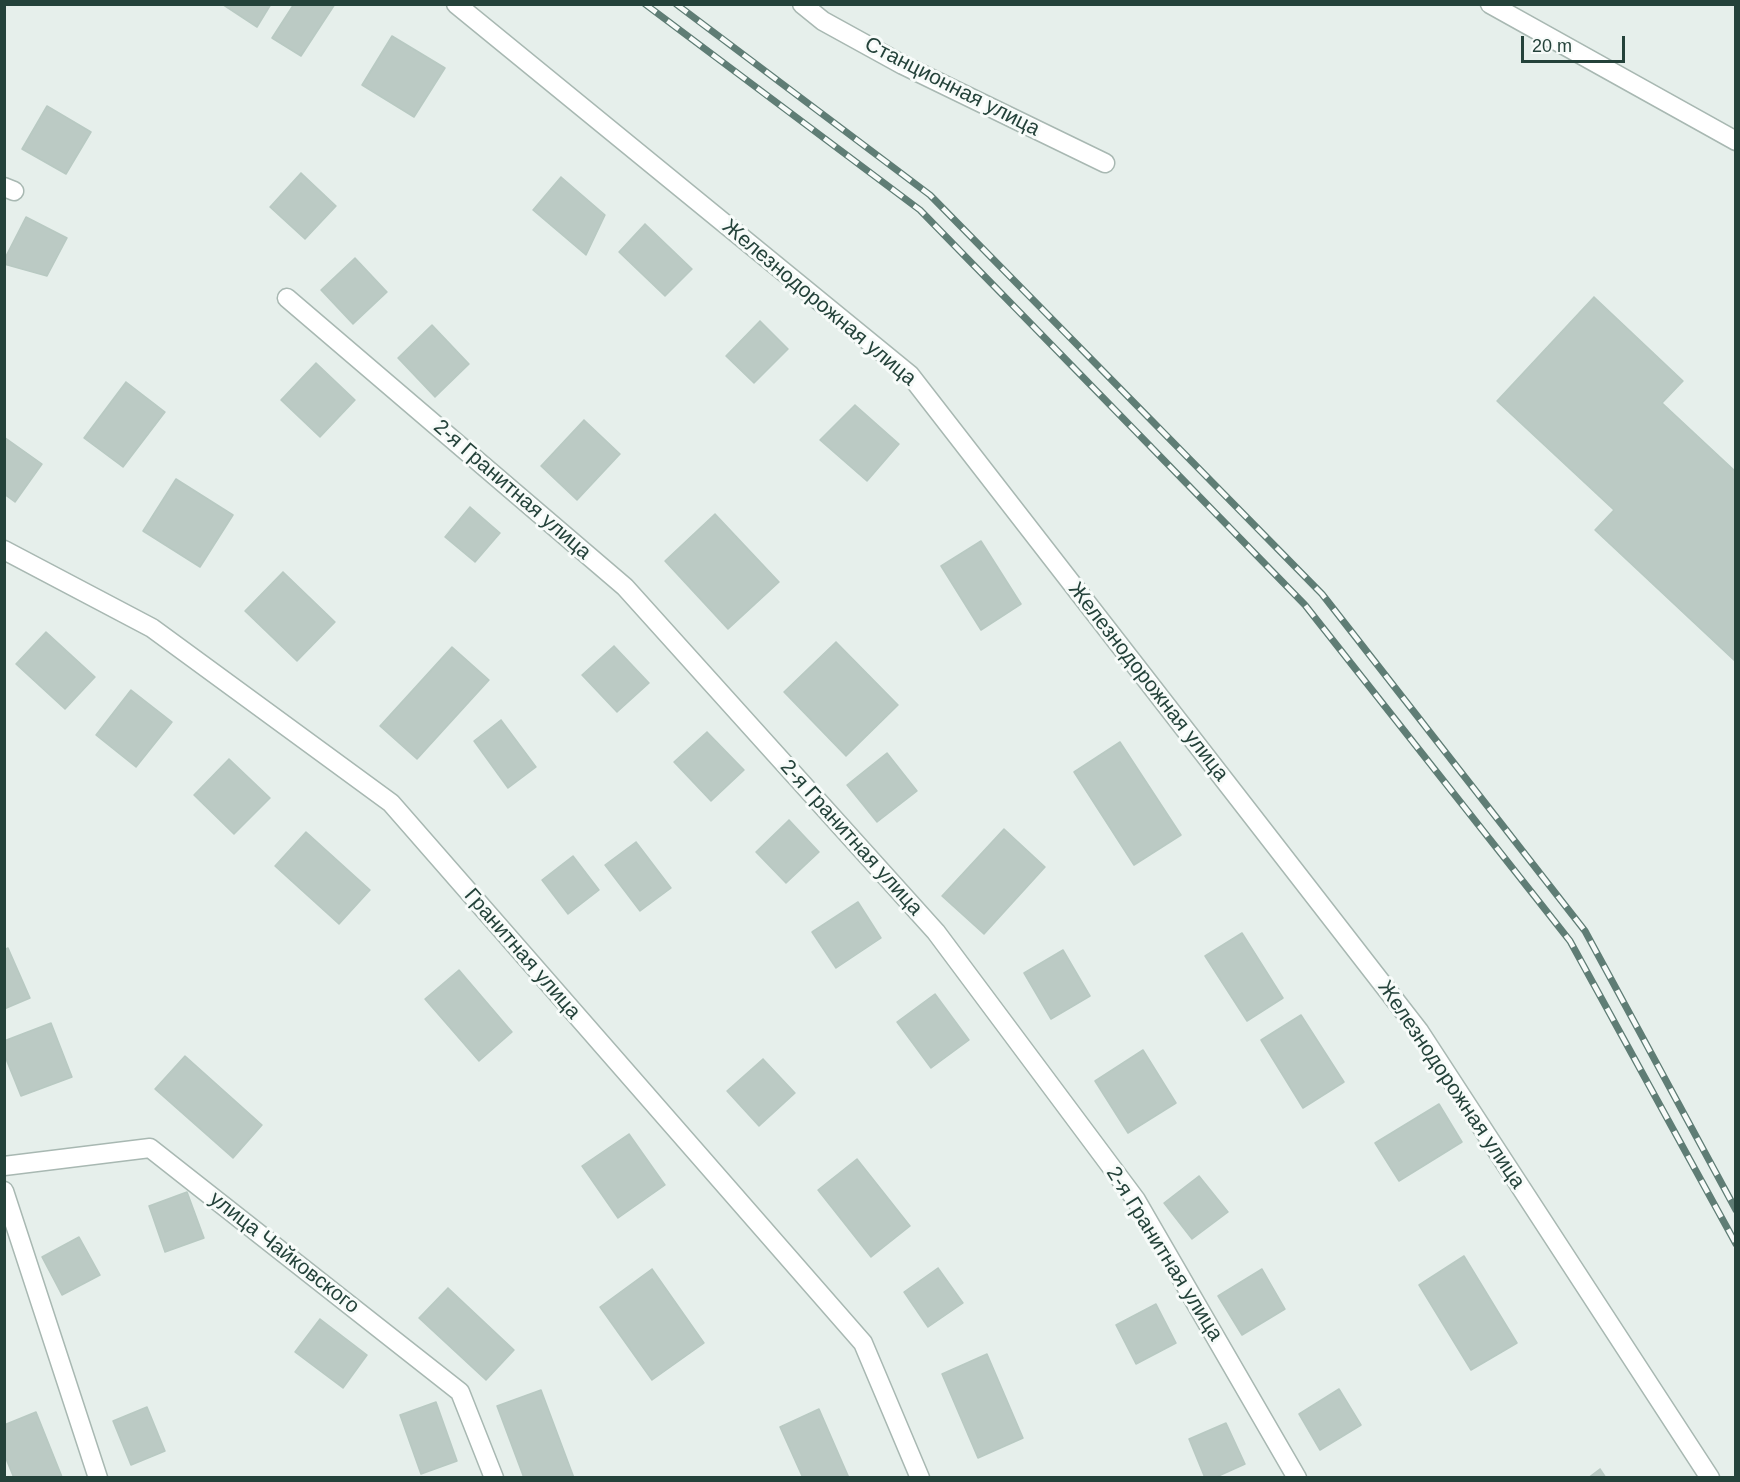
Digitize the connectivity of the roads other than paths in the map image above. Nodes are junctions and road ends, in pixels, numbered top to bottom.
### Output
1 (456, 4) edge
2 (802, 4) edge
3 (1490, 4) edge
4 (1736, 141) edge
5 (1105, 164) dead end
6 (287, 298) dead end
7 (4, 550) edge
8 (4, 1166) edge
9 (4, 1191) edge
10 (98, 1478) edge
11 (494, 1478) edge
12 (920, 1478) edge
13 (1297, 1478) edge
14 (1710, 1478) edge

1 - 14 street, Железнодорожная улица
2 - 5 street, Станционная улица
3 - 4 street
6 - 13 street, 2-я Гранитная улица
7 - 12 street, Гранитная улица
8 - 11 street, улица Чайковского
9 - 10 street

